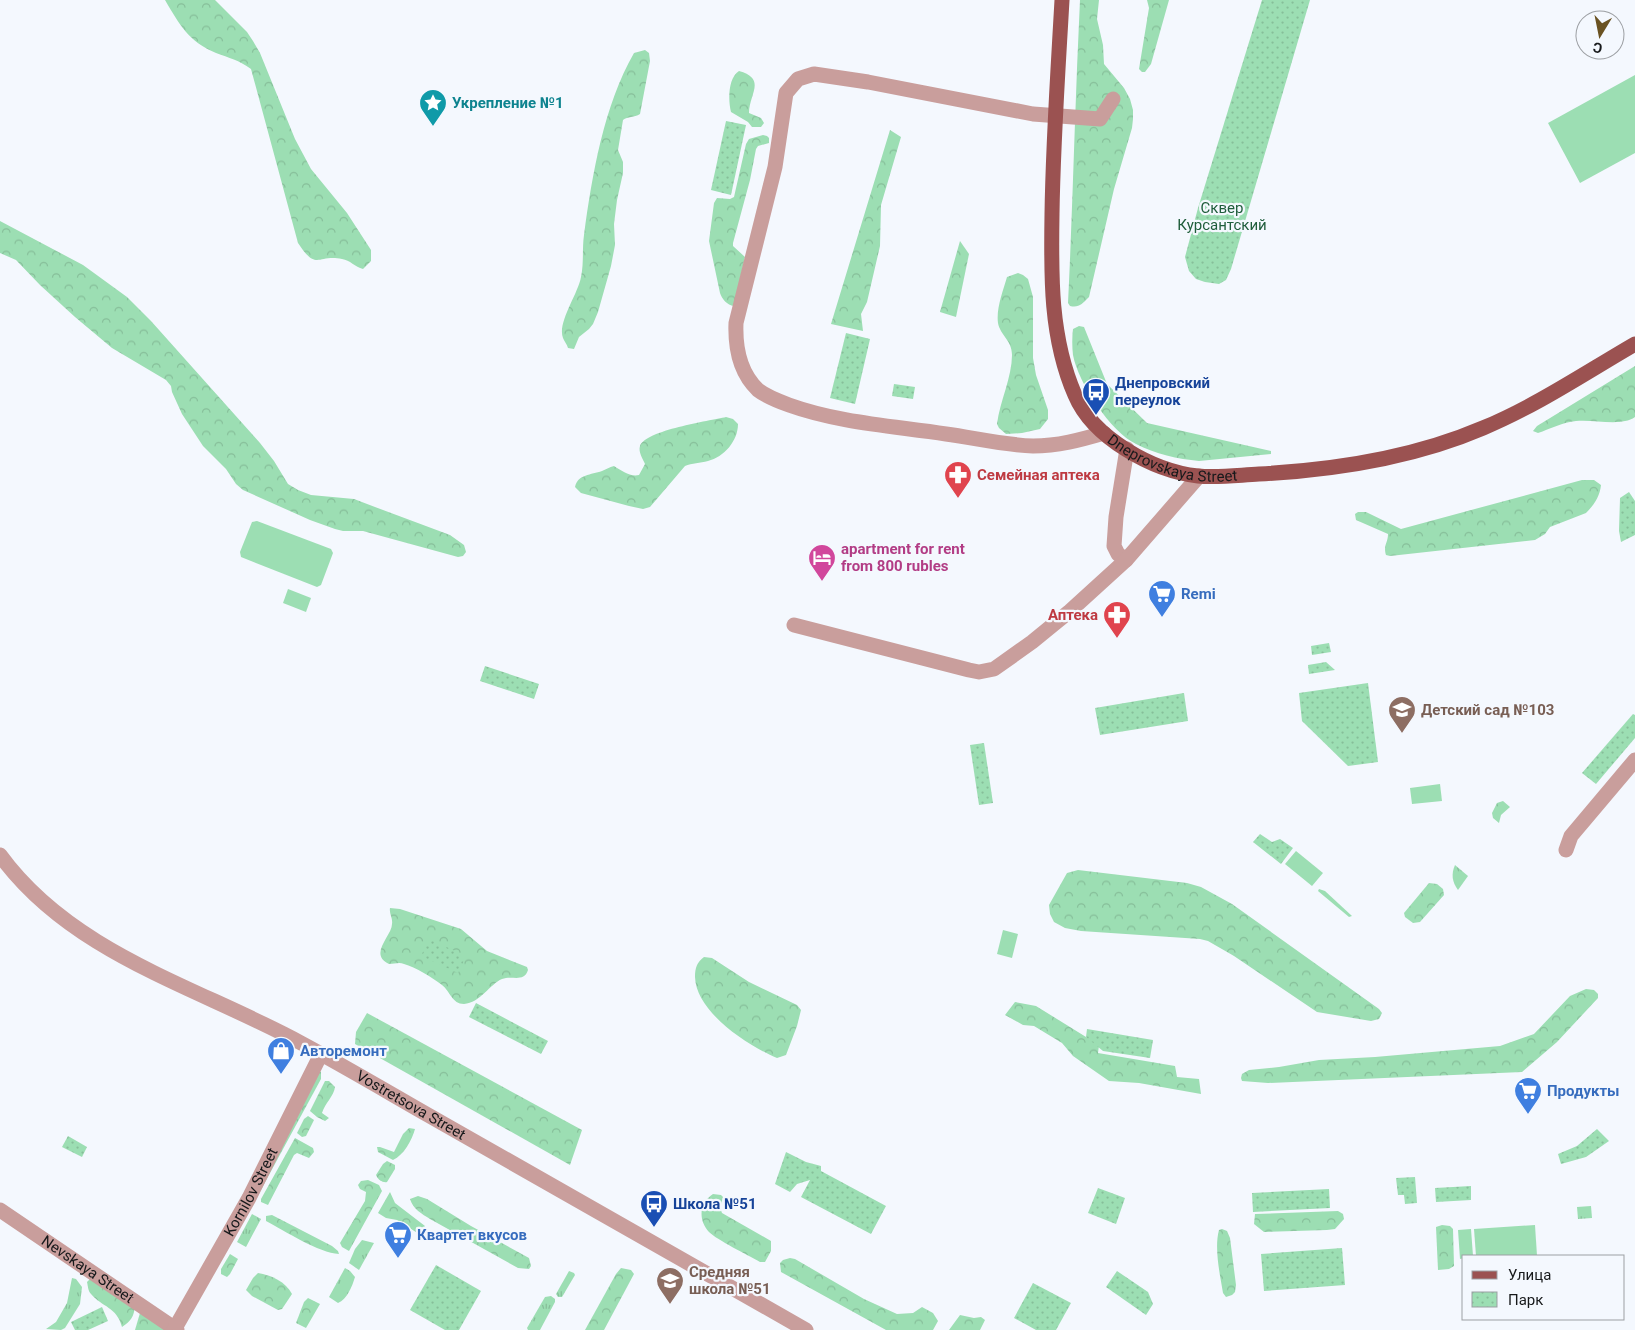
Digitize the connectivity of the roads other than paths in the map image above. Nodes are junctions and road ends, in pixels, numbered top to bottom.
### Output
1 (1062, 0) edge
2 (1113, 99) dead end
3 (1055, 116) junction
4 (1635, 344) edge
5 (1104, 433) junction
6 (1127, 449) junction
7 (1198, 476) junction
8 (1126, 560) junction
9 (794, 625) dead end
10 (1635, 760) edge
11 (1566, 850) dead end
12 (0, 855) edge
13 (321, 1054) junction
14 (0, 1210) edge
15 (175, 1330) edge
16 (806, 1330) edge

1 - 3 main road, Dneprovskaya Street
2 - 3 street
3 - 5 main road, Dneprovskaya Street
3 - 5 street
4 - 7 main road, Dneprovskaya Street
5 - 6 main road, Dneprovskaya Street
6 - 7 main road, Dneprovskaya Street
6 - 8 street
7 - 8 street
8 - 9 street
10 - 11 street
12 - 13 street, Vostretsova Street
13 - 15 street, Kornilov Street
13 - 16 street, Vostretsova Street
14 - 15 street, Nevskaya Street

